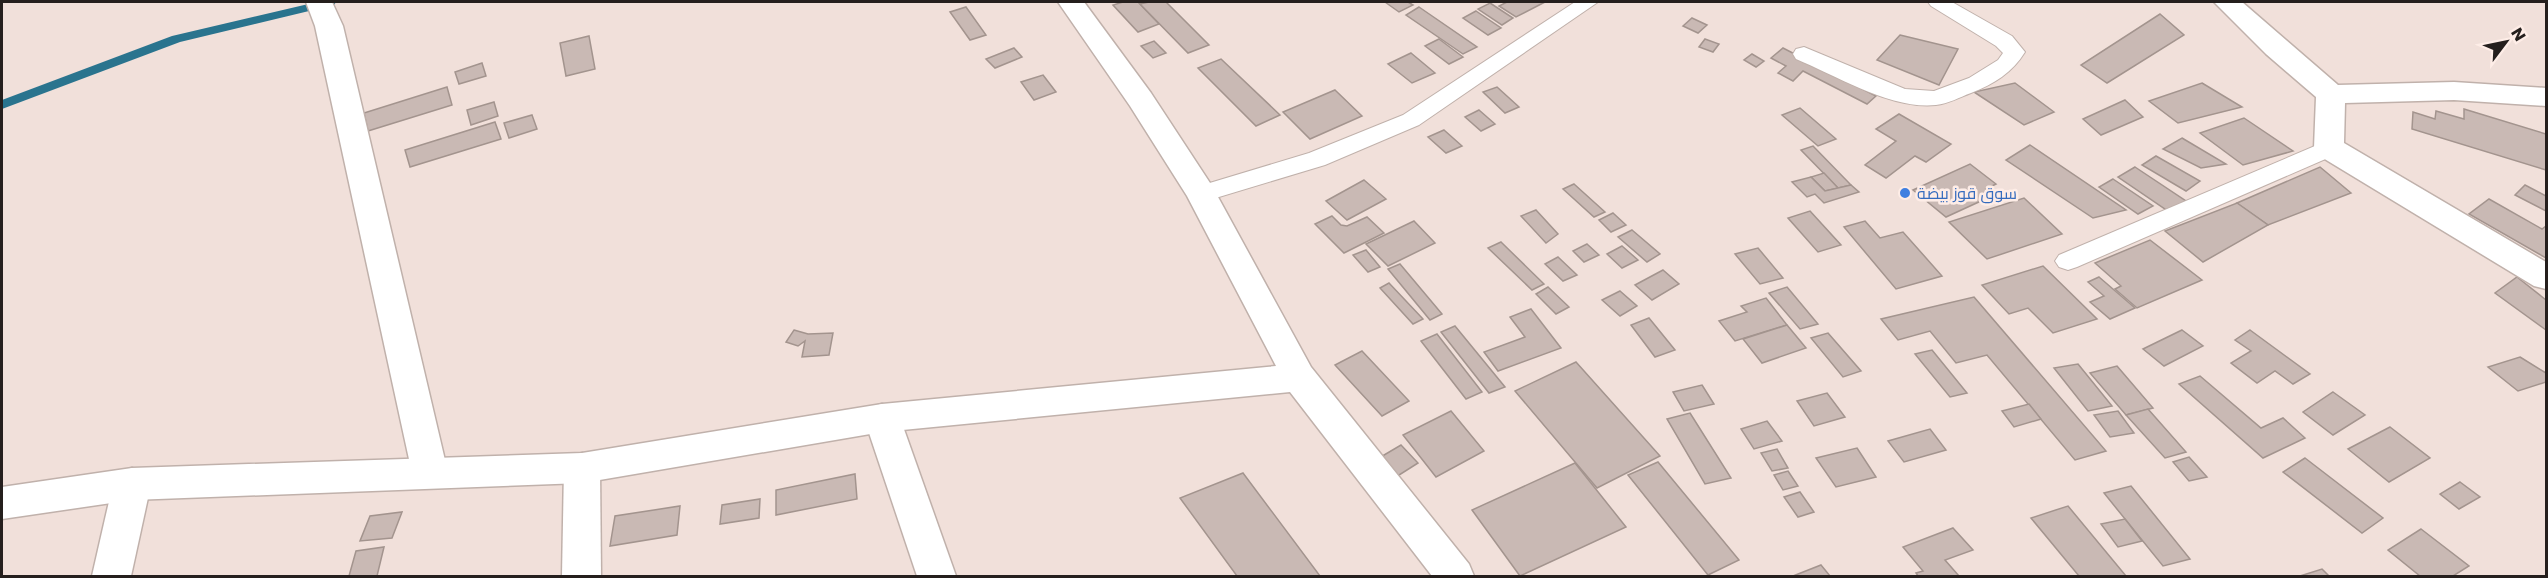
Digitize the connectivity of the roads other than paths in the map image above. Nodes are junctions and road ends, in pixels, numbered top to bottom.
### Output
1 (319, 2) edge
2 (1071, 2) edge
3 (1588, 2) edge
4 (1938, 2) edge
5 (2228, 2) edge
6 (1804, 54) dead end
7 (2331, 94) junction
8 (2547, 97) edge
9 (2329, 148) junction
10 (1201, 194) junction
11 (2068, 261) dead end
12 (2547, 277) edge
13 (1299, 377) junction
14 (882, 418) junction
15 (582, 468) junction
16 (430, 473) junction
17 (132, 484) junction
18 (2, 503) edge
19 (111, 576) edge
20 (582, 576) edge
21 (937, 576) edge
22 (1455, 576) edge

1 - 16 main road
2 - 10 main road
3 - 10 lane
4 - 6 lane
5 - 7 main road
7 - 8 main road
7 - 9 main road
9 - 11 lane
9 - 12 main road
10 - 13 main road
13 - 14 main road
13 - 22 main road
14 - 15 main road
14 - 21 main road
15 - 16 main road
15 - 20 main road
16 - 17 main road
17 - 18 main road
17 - 19 main road

